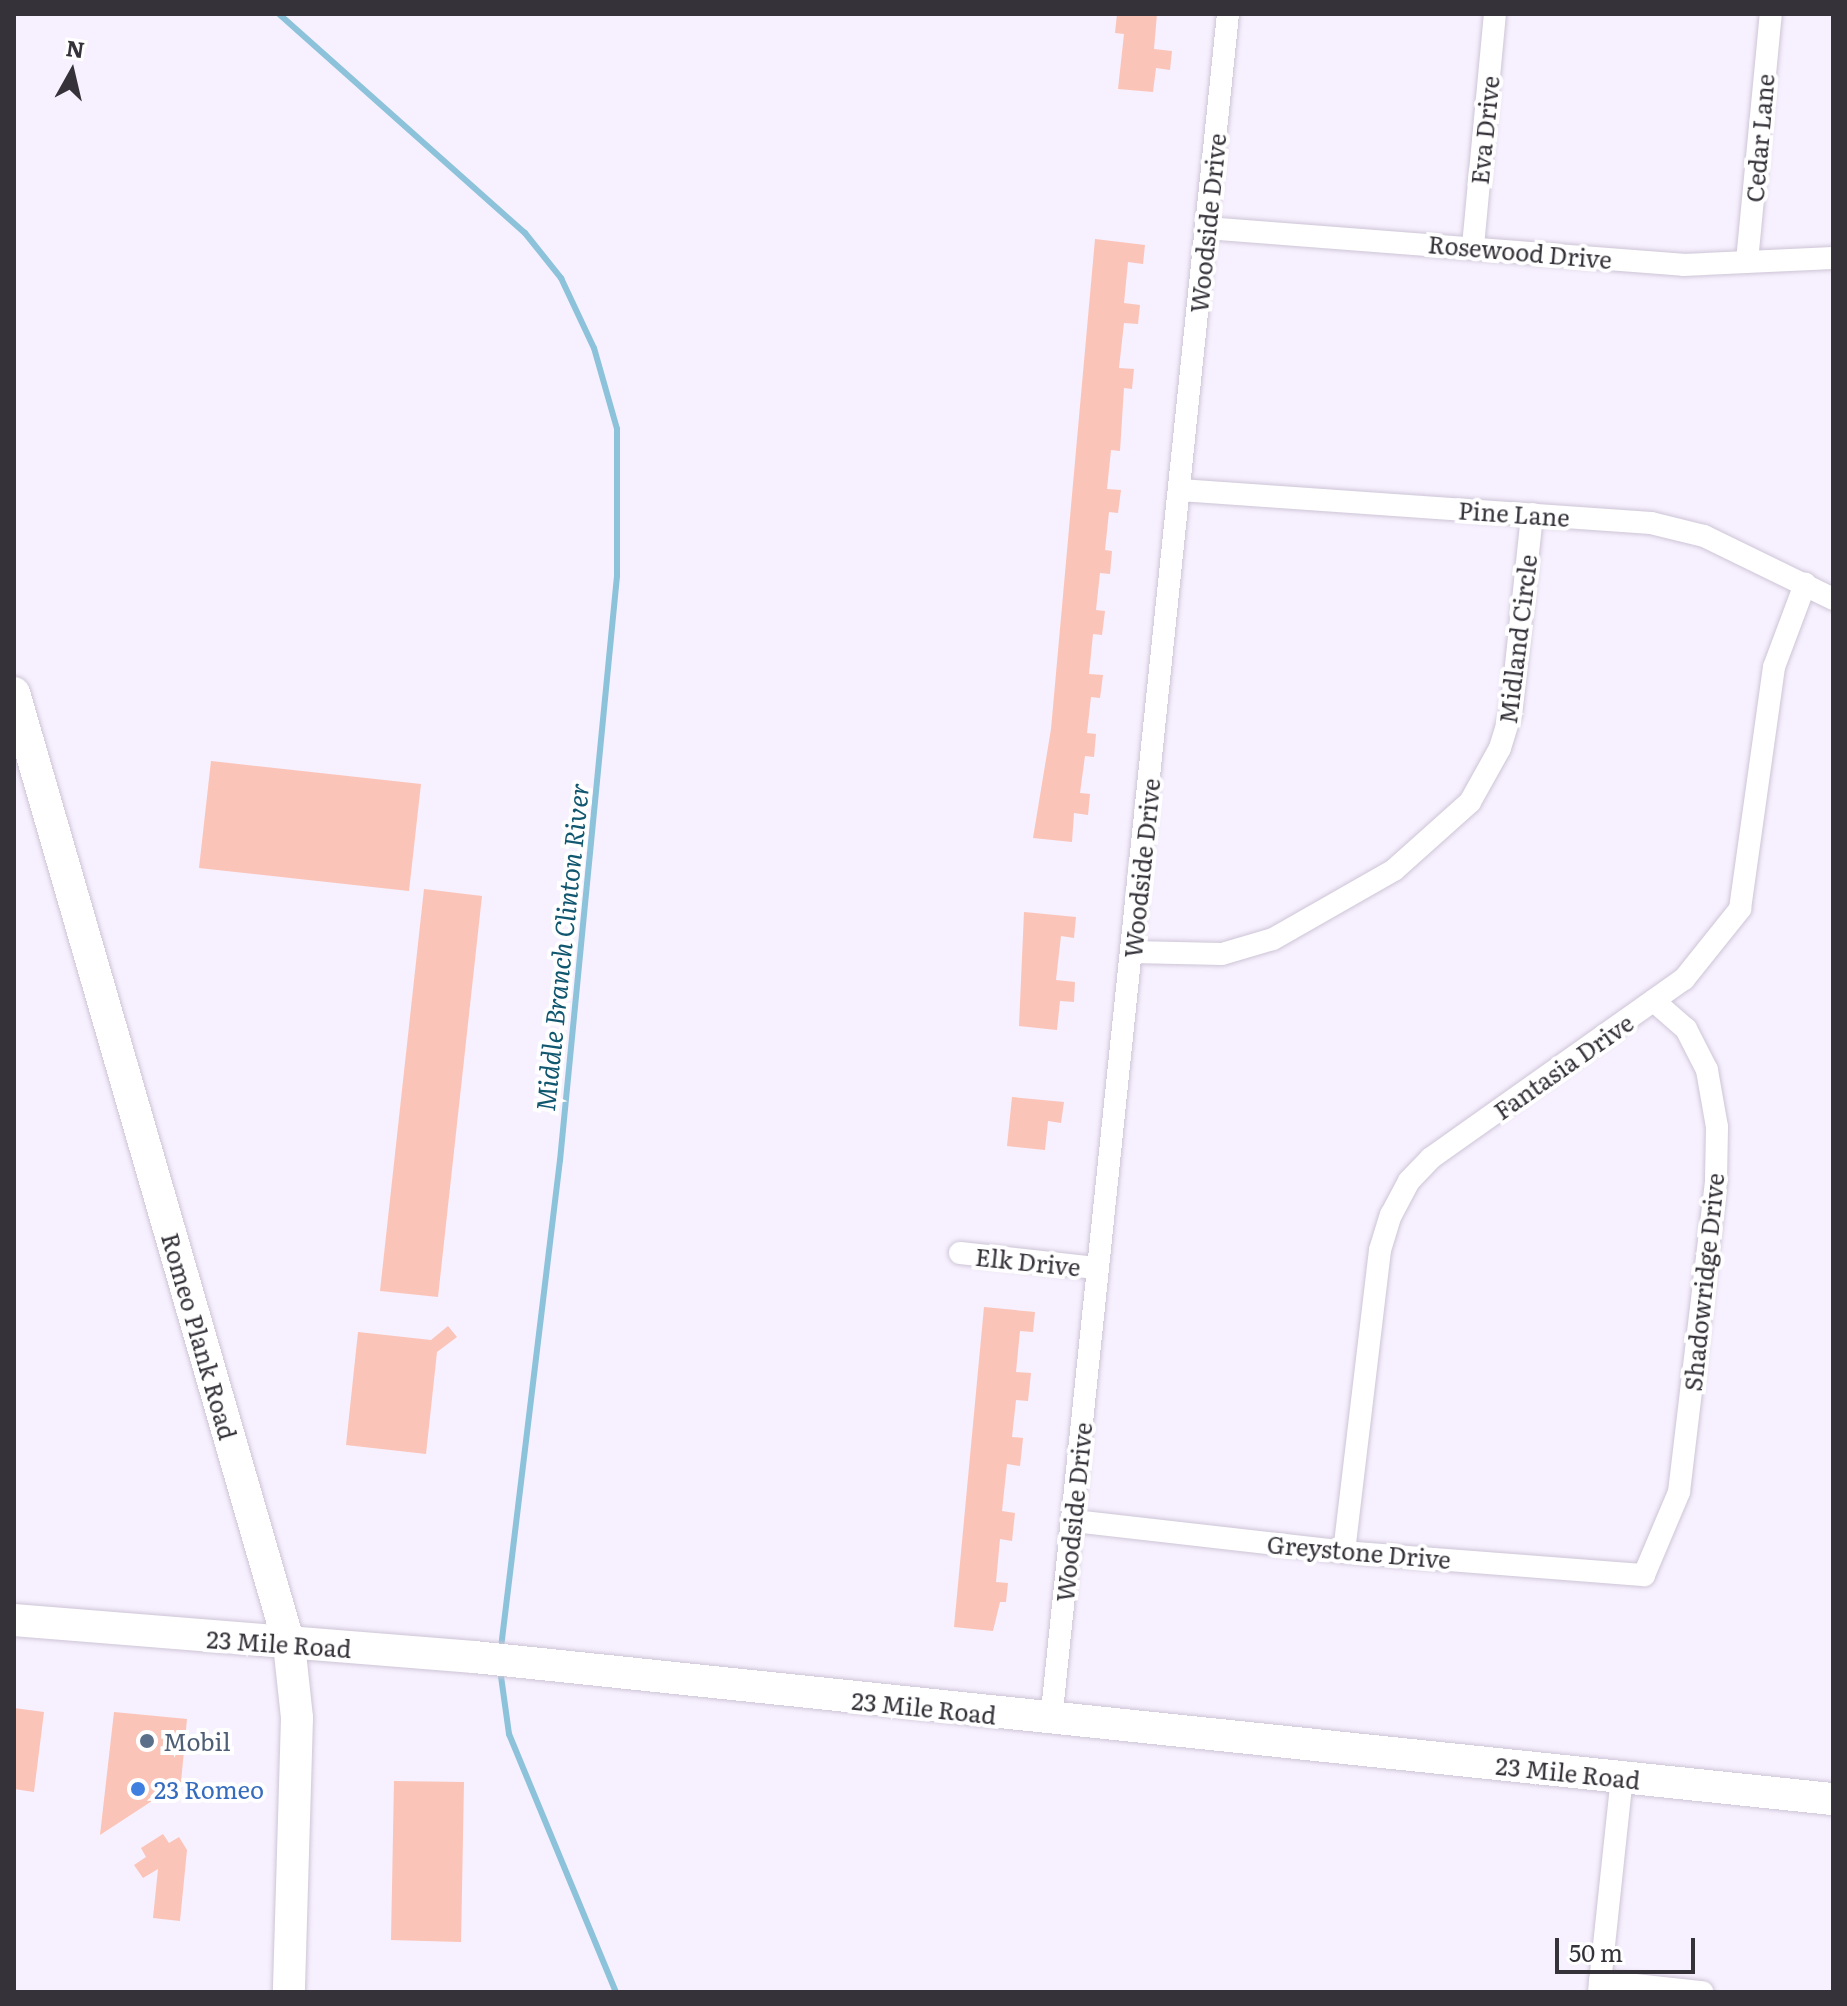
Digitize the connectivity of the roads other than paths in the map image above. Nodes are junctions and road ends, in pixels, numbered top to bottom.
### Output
1 (1228, 14) edge
2 (1495, 14) edge
3 (1771, 14) edge
4 (1206, 228) junction
5 (1473, 246) junction
6 (1833, 258) edge
7 (1747, 261) junction
8 (1180, 490) junction
9 (1532, 514) junction
10 (1805, 584) junction
11 (1833, 599) edge
12 (14, 693) edge
13 (1132, 952) junction
14 (1654, 1001) junction
15 (960, 1253) dead end
16 (1096, 1268) junction
17 (1074, 1521) junction
18 (1344, 1552) junction
19 (1644, 1575) joint
20 (14, 1620) edge
21 (289, 1644) junction
22 (1051, 1721) junction
23 (1622, 1778) junction
24 (1833, 1799) edge
25 (1599, 1986) edge
26 (289, 1992) edge
27 (1702, 1992) edge

1 - 4 street, Woodside Drive
2 - 5 street, Eva Drive
3 - 7 street, Cedar Lane
4 - 5 street, Rosewood Drive
4 - 8 street, Woodside Drive
5 - 7 street, Rosewood Drive
6 - 7 street, Rosewood Drive
8 - 9 street, Pine Lane
8 - 13 street, Woodside Drive
9 - 10 street, Pine Lane
9 - 13 street, Midland Circle
10 - 11 street, Pine Lane
10 - 14 street, Fantasia Drive
12 - 21 main road, Romeo Plank Road
13 - 16 street, Woodside Drive
14 - 18 street, Fantasia Drive
14 - 19 street, Shadowridge Drive
15 - 16 street, Elk Drive
16 - 17 street, Woodside Drive
17 - 18 street, Greystone Drive
17 - 22 street, Woodside Drive
18 - 19 street, Greystone Drive
20 - 21 main road, 23 Mile Road
21 - 22 main road, 23 Mile Road
21 - 26 main road, Romeo Plank Road
22 - 23 main road, 23 Mile Road
23 - 24 main road, 23 Mile Road
23 - 25 street
25 - 27 street

